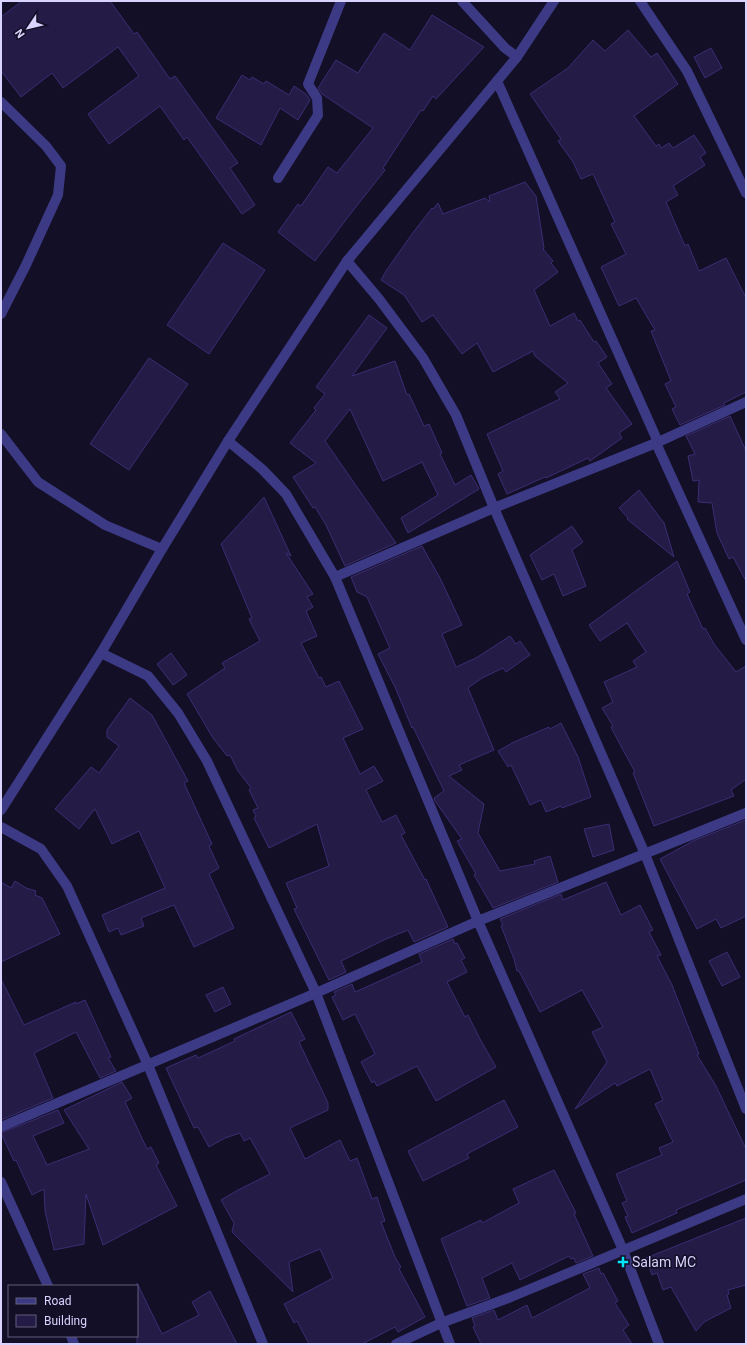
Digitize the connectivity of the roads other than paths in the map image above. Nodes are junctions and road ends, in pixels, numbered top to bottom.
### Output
1 (341, 1) edge
2 (462, 1) edge
3 (554, 1) edge
4 (640, 1) edge
5 (517, 57) junction
6 (497, 81) junction
7 (1, 102) edge
8 (278, 178) dead end
9 (746, 193) edge
10 (347, 261) junction
11 (1, 314) edge
12 (746, 402) edge
13 (1, 434) edge
14 (228, 441) junction
15 (656, 443) junction
16 (494, 508) junction
17 (162, 549) junction
18 (335, 577) junction
19 (746, 640) edge
20 (101, 653) junction
21 (1, 810) edge
22 (746, 813) edge
23 (1, 827) edge
24 (645, 854) junction
25 (478, 921) junction
26 (316, 993) junction
27 (148, 1065) junction
28 (746, 1109) edge
29 (1, 1127) edge
30 (1, 1182) edge
31 (746, 1198) edge
32 (623, 1250) junction
33 (48, 1285) edge
34 (441, 1323) junction
35 (264, 1344) edge
36 (396, 1344) edge
37 (450, 1344) edge
38 (659, 1344) edge

1 - 8 street
2 - 5 street
3 - 5 street
4 - 9 street
5 - 6 street
6 - 10 street
6 - 15 street
7 - 11 street
10 - 14 street
10 - 16 street
12 - 15 street
13 - 17 street
14 - 17 street
14 - 18 street
15 - 16 street
15 - 19 street
16 - 18 street
16 - 24 street
17 - 20 street
18 - 25 street
20 - 21 street
20 - 26 street
22 - 24 street
23 - 27 street
24 - 25 street
24 - 28 street
25 - 26 street
25 - 32 street
26 - 27 street
26 - 34 street
27 - 29 street
27 - 35 street
30 - 33 street
31 - 32 street
32 - 34 street
32 - 38 street
34 - 36 street
34 - 37 street

